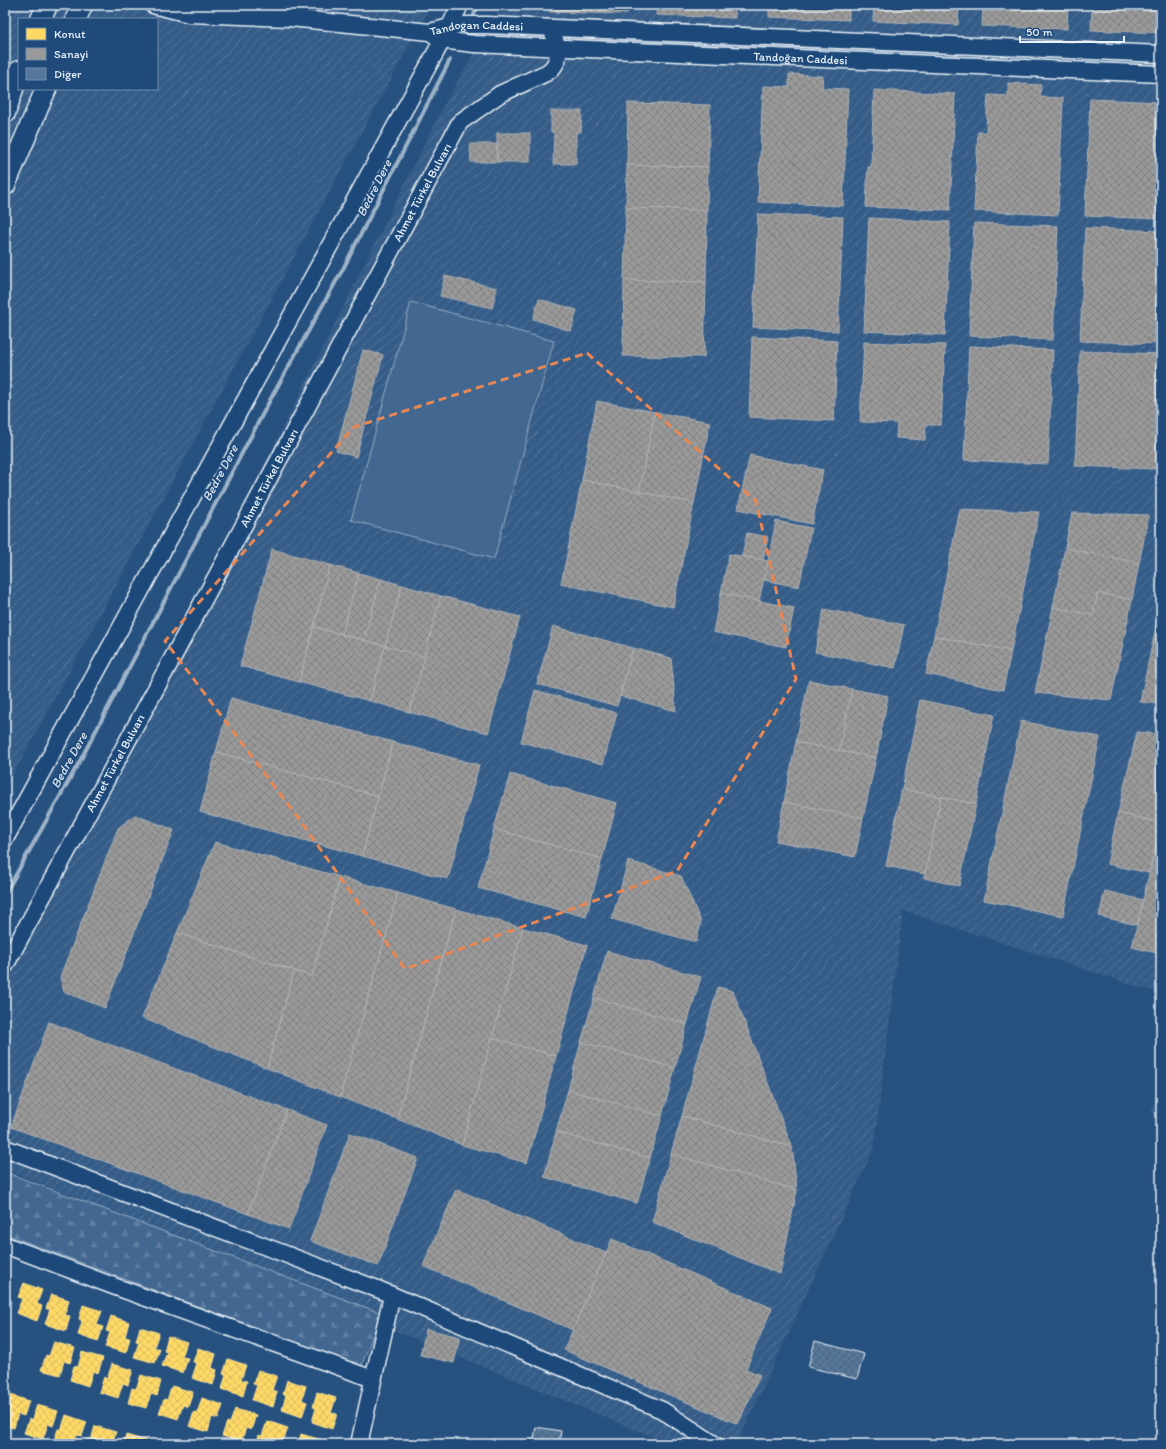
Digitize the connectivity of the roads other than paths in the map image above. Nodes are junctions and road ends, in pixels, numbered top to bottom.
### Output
1 (47, 5) edge
2 (82, 5) edge
3 (153, 5) edge
4 (460, 5) edge
5 (41, 18) edge
6 (76, 18) edge
7 (551, 28) junction
8 (440, 33) junction
9 (558, 48) junction
10 (1161, 54) edge
11 (18, 74) edge
12 (1161, 74) edge
13 (46, 90) edge
14 (5, 113) edge
15 (5, 185) edge
16 (5, 839) edge
17 (5, 966) edge
18 (5, 1148) edge
19 (5, 1246) edge
20 (392, 1295) junction
21 (373, 1379) junction
22 (359, 1444) edge
23 (714, 1444) edge

1 - 5 main road
2 - 6 main road
3 - 8 street
4 - 8 street
7 - 8 street, Tandoğan Caddesi
7 - 9 street
7 - 10 street, Tandoğan Caddesi
8 - 9 street, Tandoğan Caddesi
8 - 16 street
9 - 12 street, Tandoğan Caddesi
9 - 17 street, Ahmet Türkel Bulvarı
11 - 14 main road
13 - 15 main road
18 - 20 street
19 - 21 street
20 - 21 street
20 - 23 street
21 - 22 street

